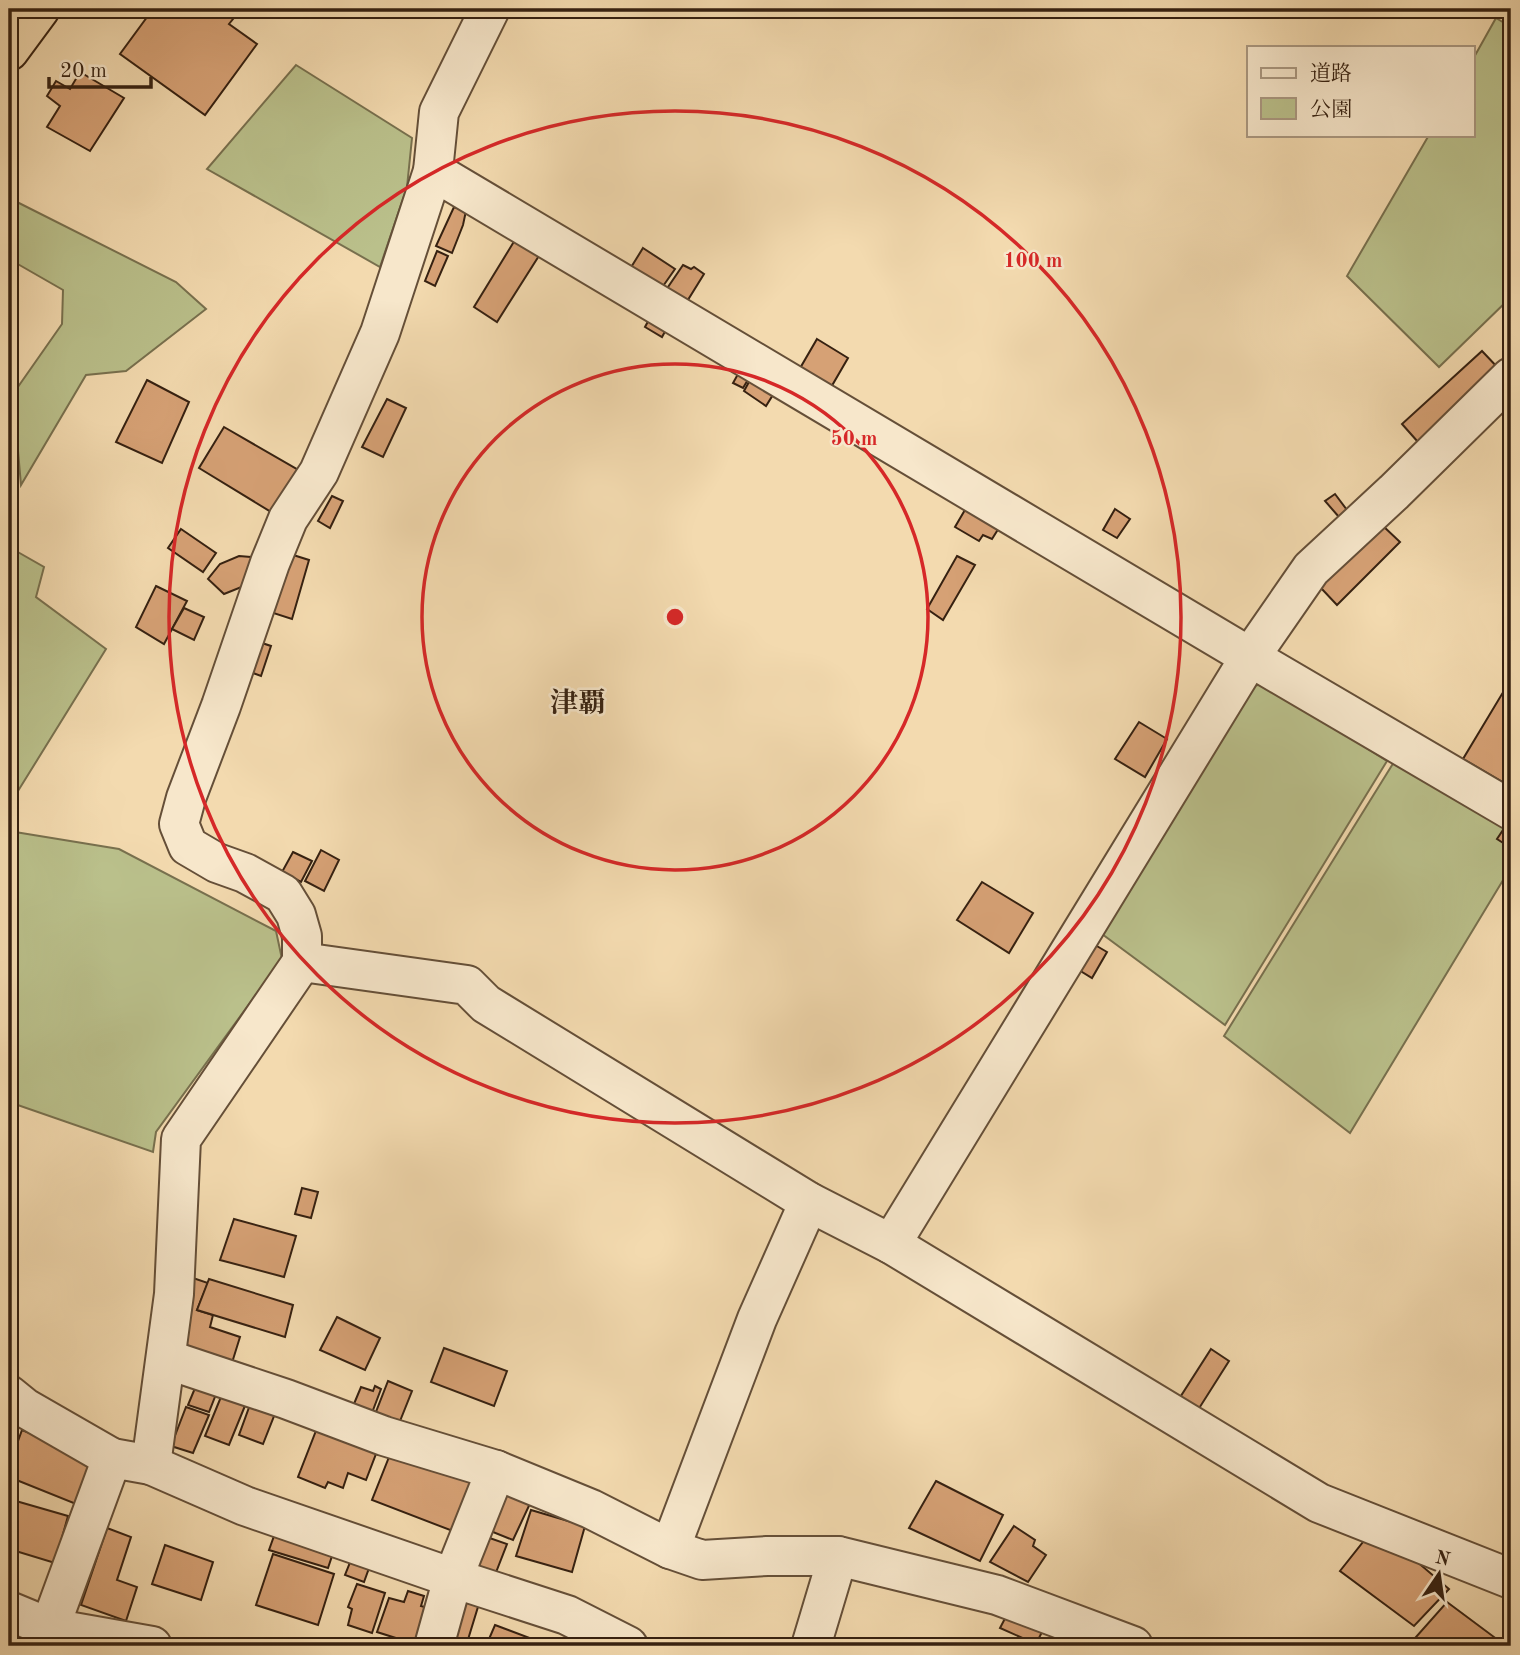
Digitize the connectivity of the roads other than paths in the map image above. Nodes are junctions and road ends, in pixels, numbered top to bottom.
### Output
1 (40, 9) edge
2 (490, 9) edge
3 (9, 51) edge
4 (433, 171) junction
5 (1511, 377) edge
6 (1250, 657) junction
7 (1511, 810) edge
8 (302, 962) junction
9 (808, 1202) junction
10 (891, 1244) junction
11 (166, 1359) junction
12 (9, 1395) edge
13 (112, 1458) junction
14 (151, 1465) junction
15 (496, 1470) junction
16 (670, 1549) junction
17 (838, 1556) junction
18 (453, 1578) junction
19 (1511, 1579) edge
20 (9, 1611) edge
21 (46, 1637) edge
22 (152, 1646) edge
23 (434, 1646) edge
24 (628, 1646) edge
25 (811, 1646) edge
26 (1133, 1646) edge

1 - 3 highway
2 - 4 street
4 - 6 street
4 - 8 street
5 - 6 street
6 - 7 street
6 - 10 street
8 - 9 street
8 - 11 street
9 - 10 street
9 - 16 street
10 - 19 street
11 - 14 street
11 - 15 street
12 - 13 street
13 - 14 street
13 - 21 street
14 - 18 street
15 - 16 street
15 - 18 street
16 - 17 street
17 - 25 street
17 - 26 street
18 - 23 street
18 - 24 street
20 - 21 street
21 - 22 street

